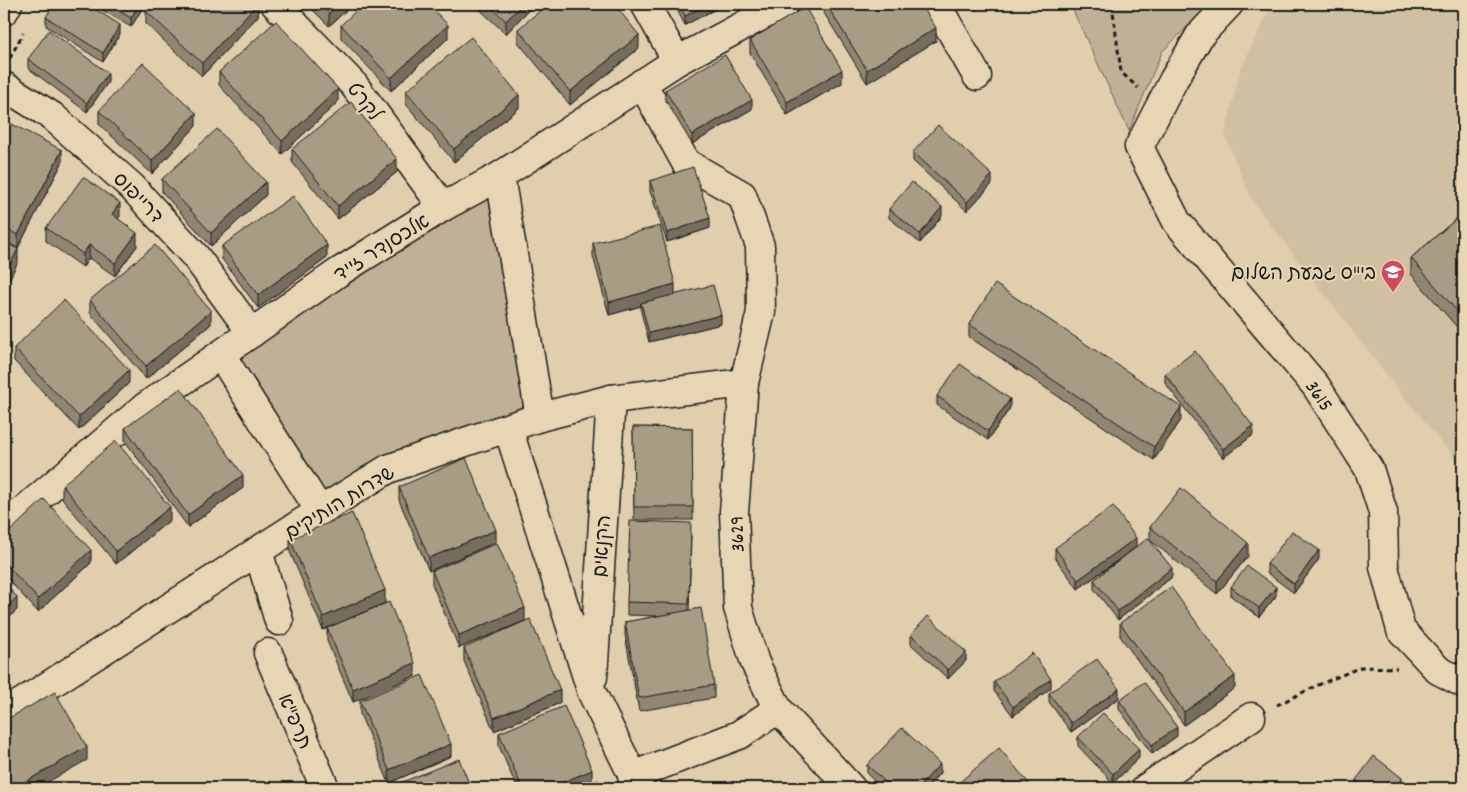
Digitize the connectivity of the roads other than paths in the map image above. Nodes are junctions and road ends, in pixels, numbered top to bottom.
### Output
1 (8, 4) edge
2 (276, 4) edge
3 (645, 4) edge
4 (784, 4) edge
5 (936, 4) edge
6 (1229, 4) edge
7 (4, 11) edge
8 (677, 60) junction
9 (6, 74) edge
10 (977, 76) dead end
11 (642, 83) junction
12 (500, 176) junction
13 (443, 207) junction
14 (252, 333) junction
15 (221, 355) junction
16 (744, 383) junction
17 (611, 399) junction
18 (540, 417) junction
19 (508, 428) junction
20 (320, 511) junction
21 (4, 527) edge
22 (258, 551) junction
23 (279, 621) dead end
24 (268, 653) dead end
25 (1463, 683) edge
26 (592, 693) junction
27 (778, 709) junction
28 (4, 714) edge
29 (1251, 718) road end
30 (636, 782) edge
31 (325, 788) edge
32 (851, 788) edge
33 (1146, 788) edge

1 - 7 street
2 - 13 street, לקרט
3 - 8 street
4 - 8 street, אלכסנדר זייד
5 - 10 street
6 - 25 street, 3615
8 - 11 street, אלכסנדר זייד
9 - 14 street, דרייפוס
11 - 12 street, אלכסנדר זייד
11 - 16 street, 3629
12 - 13 street, אלכסנדר זייד
12 - 18 street
13 - 14 street, אלכסנדר זייד
14 - 15 street, אלכסנדר זייד
15 - 20 street
15 - 21 street, אלכסנדר זייד
16 - 17 street, שדרות הותיקים
16 - 27 street, 3629
17 - 18 street, שדרות הותיקים
17 - 26 street, הקנאים
18 - 19 street, שדרות הותיקים
19 - 20 street, שדרות הותיקים
19 - 26 street, הקנאים
20 - 22 street, שדרות הותיקים
22 - 23 street
22 - 28 street, שדרות הותיקים
24 - 31 street, תרפ"א
26 - 30 street, הקנאים
27 - 30 street
27 - 32 street, 3629
29 - 33 street

